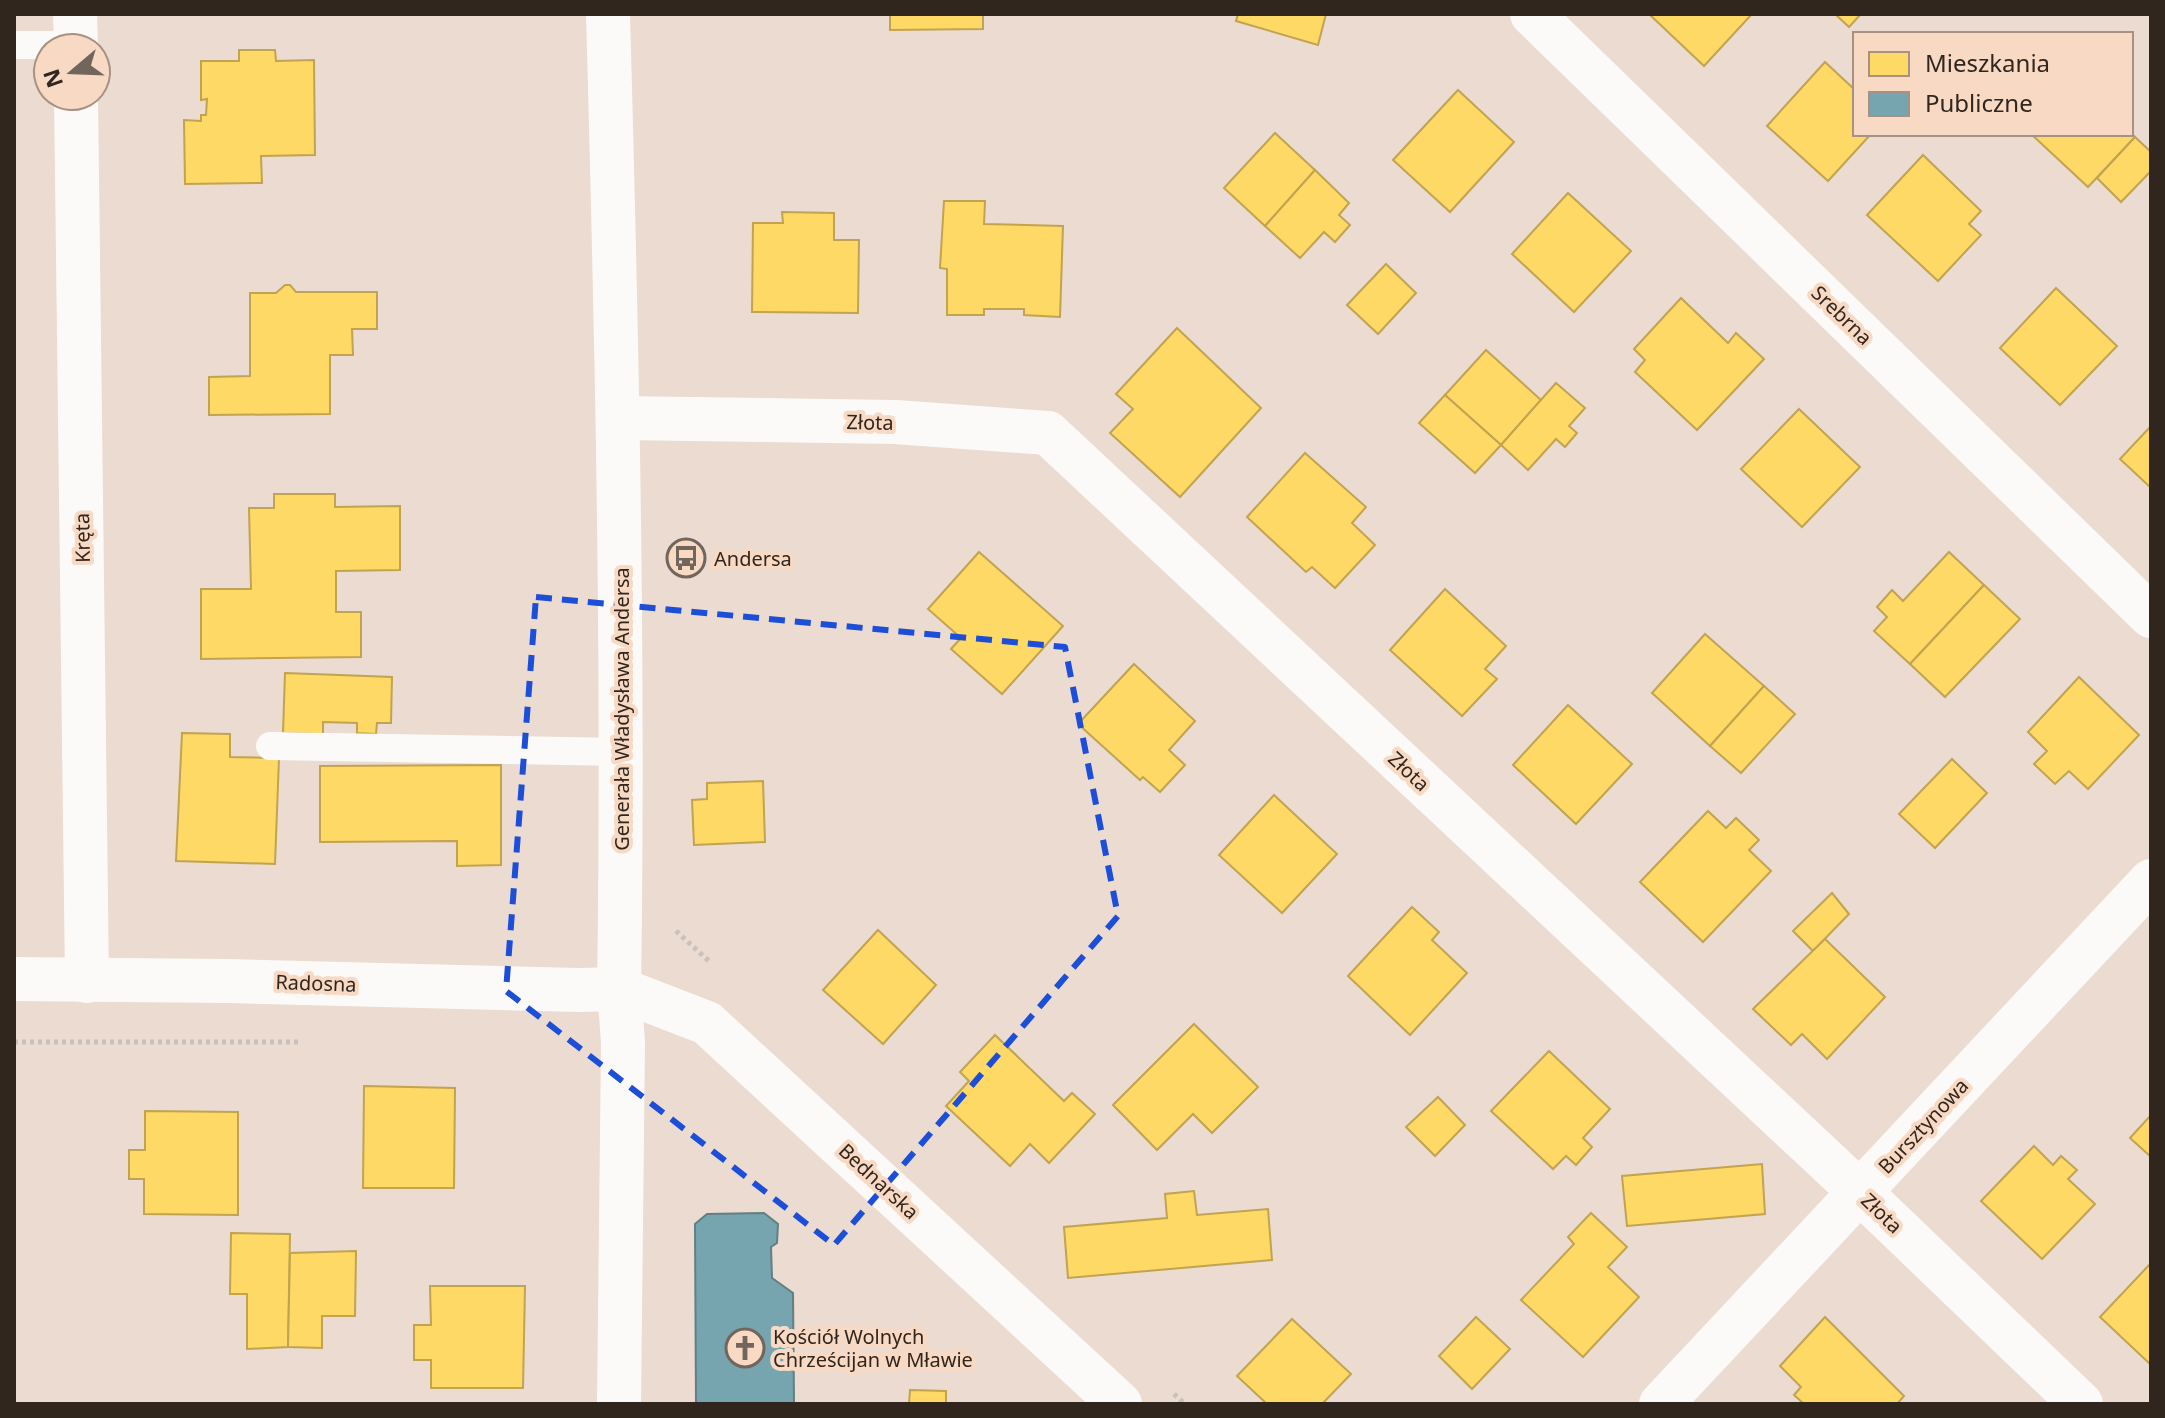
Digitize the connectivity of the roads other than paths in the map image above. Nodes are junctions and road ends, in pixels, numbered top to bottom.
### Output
1 (608, 14) edge
2 (1532, 14) edge
3 (76, 112) edge
4 (619, 418) junction
5 (2151, 616) edge
6 (270, 746) dead end
7 (622, 752) junction
8 (2151, 881) edge
9 (14, 979) edge
10 (87, 981) junction
11 (619, 989) junction
12 (1861, 1193) junction
13 (619, 1404) edge
14 (1120, 1404) edge
15 (1661, 1404) edge
16 (2081, 1404) edge

1 - 4 street, Generała Władysława Andersa
2 - 5 street, Srebrna
3 - 10 street, Kręta
4 - 7 street, Generała Władysława Andersa
4 - 12 street, Złota
6 - 7 lane
7 - 11 street, Generała Władysława Andersa
8 - 12 street, Bursztynowa
9 - 10 street, Radosna
10 - 11 street, Radosna
11 - 13 street, Generała Władysława Andersa
11 - 14 street, Bednarska
12 - 15 street, Bursztynowa
12 - 16 street, Złota

